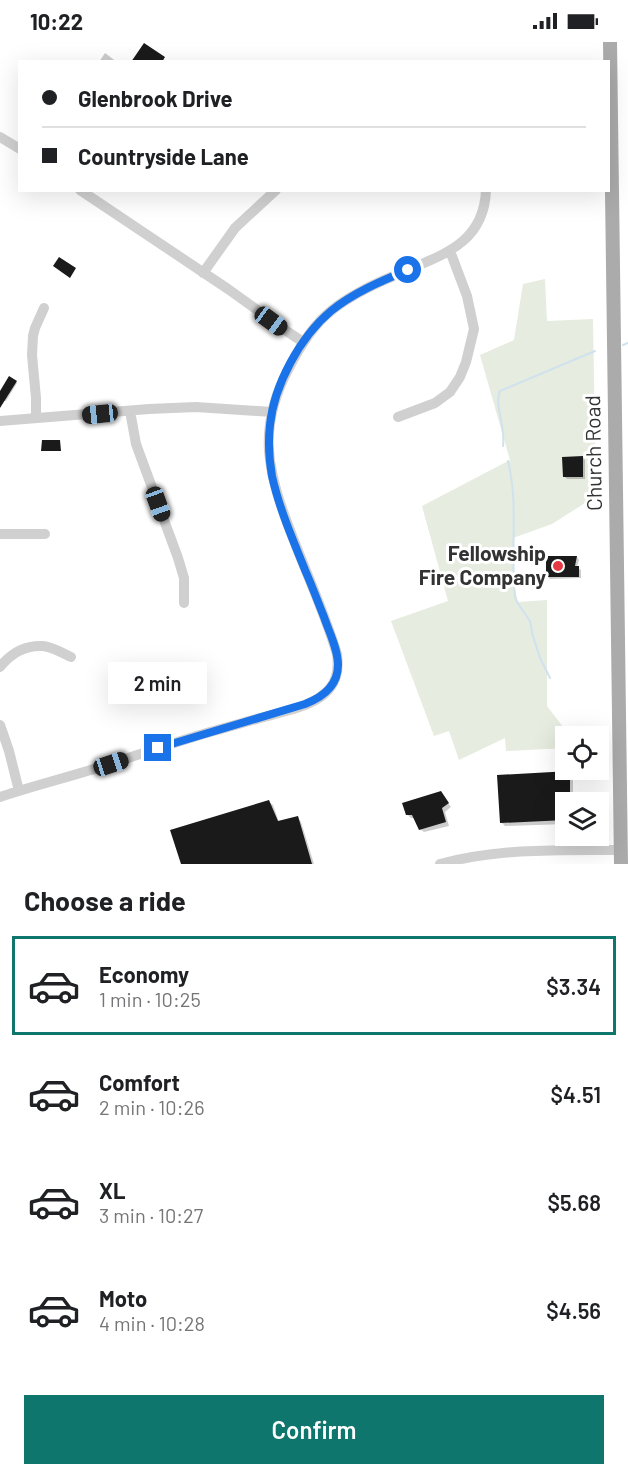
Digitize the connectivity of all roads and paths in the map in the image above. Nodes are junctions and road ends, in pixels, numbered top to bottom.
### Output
1 (610, 42) edge
2 (610, 131) edge
3 (0, 137) edge
4 (18, 148) edge
5 (610, 149) edge
6 (83, 192) edge
7 (274, 192) edge
8 (486, 192) edge
9 (450, 252) junction
10 (203, 273) junction
11 (44, 308) dead end
12 (303, 342) junction
13 (130, 411) junction
14 (272, 412) junction
15 (398, 417) dead end
16 (36, 418) junction
17 (0, 421) edge
18 (622, 526) edge
19 (0, 534) edge
20 (45, 534) dead end
21 (184, 603) dead end
22 (71, 657) dead end
23 (0, 667) edge
24 (623, 681) edge
25 (0, 725) edge
26 (19, 791) junction
27 (0, 797) edge
28 (621, 857) edge
29 (440, 864) edge

1 - 2 main road, Church Road
2 - 5 main road, Church Road
3 - 4 street
5 - 18 main road, Church Road
6 - 10 street
7 - 10 street
8 - 9 street
9 - 12 street
9 - 15 street
10 - 12 street
11 - 16 street
12 - 14 street
13 - 14 street
13 - 16 street
13 - 21 street
14 - 26 street
16 - 17 street
18 - 24 main road, Church Road
19 - 20 street
22 - 23 street
24 - 28 main road, Church Road
25 - 26 street
26 - 27 street
28 - 29 street

